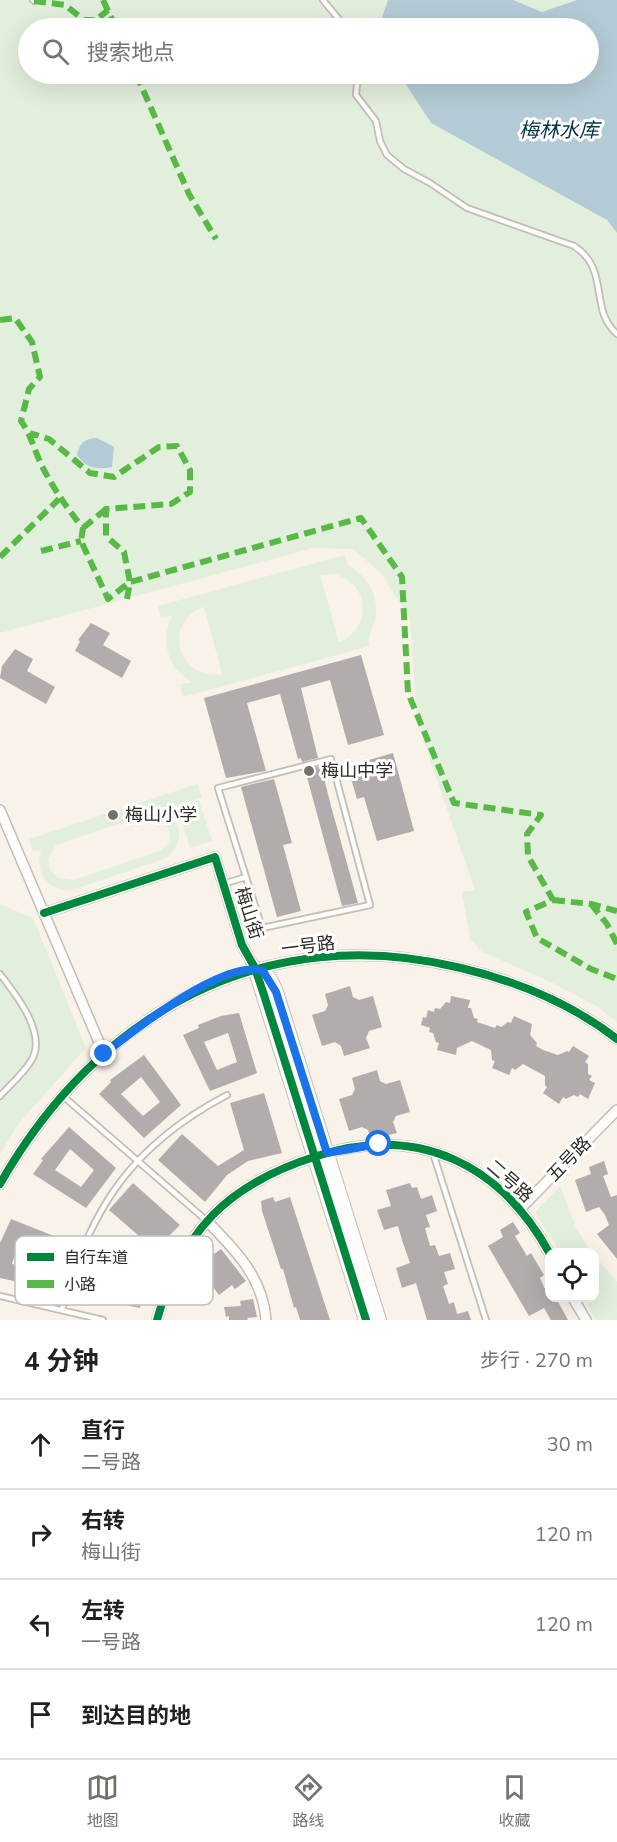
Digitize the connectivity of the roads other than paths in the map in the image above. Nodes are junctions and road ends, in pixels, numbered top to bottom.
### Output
1 (322, 0) edge
2 (337, 18) edge
3 (357, 84) edge
4 (617, 334) edge
5 (0, 810) edge
6 (246, 877) junction
7 (223, 884) junction
8 (44, 913) junction
9 (255, 969) junction
10 (0, 974) edge
11 (617, 1039) edge
12 (104, 1054) junction
13 (227, 1095) dead end
14 (0, 1096) edge
15 (64, 1096) junction
16 (617, 1110) edge
17 (432, 1151) junction
18 (321, 1154) junction
19 (138, 1160) junction
20 (0, 1184) edge
21 (521, 1208) junction
22 (207, 1221) junction
23 (87, 1236) edge
24 (197, 1236) edge
25 (545, 1248) edge
26 (0, 1296) edge
27 (15, 1299) edge
28 (575, 1302) edge
29 (40, 1305) edge
30 (64, 1305) edge
31 (162, 1305) edge
32 (62, 1310) junction
33 (103, 1320) edge
34 (157, 1320) edge
35 (266, 1320) edge
36 (366, 1320) edge
37 (379, 1320) edge
38 (486, 1320) edge
39 (586, 1320) edge

1 - 2 lane
3 - 4 lane
5 - 8 street
6 - 6 lane
6 - 7 lane
7 - 8 street, 梅山街
7 - 9 street, 梅山街
8 - 12 street
9 - 11 street, 一号路
9 - 12 street, 一号路
9 - 18 street, 梅山街
10 - 14 lane
12 - 15 street, 一号路
13 - 19 lane
15 - 19 lane
15 - 20 street, 一号路
16 - 21 street, 五号路
17 - 18 street, 二号路
17 - 21 street, 二号路
17 - 38 lane
18 - 22 street, 二号路
18 - 36 street, 梅山街
18 - 37 street, 梅山街
19 - 22 lane
19 - 23 lane
21 - 25 street, 二号路
22 - 24 street, 二号路
22 - 35 street
26 - 27 lane
28 - 39 street
29 - 32 lane
30 - 32 lane
31 - 34 street, 二号路
32 - 33 lane

